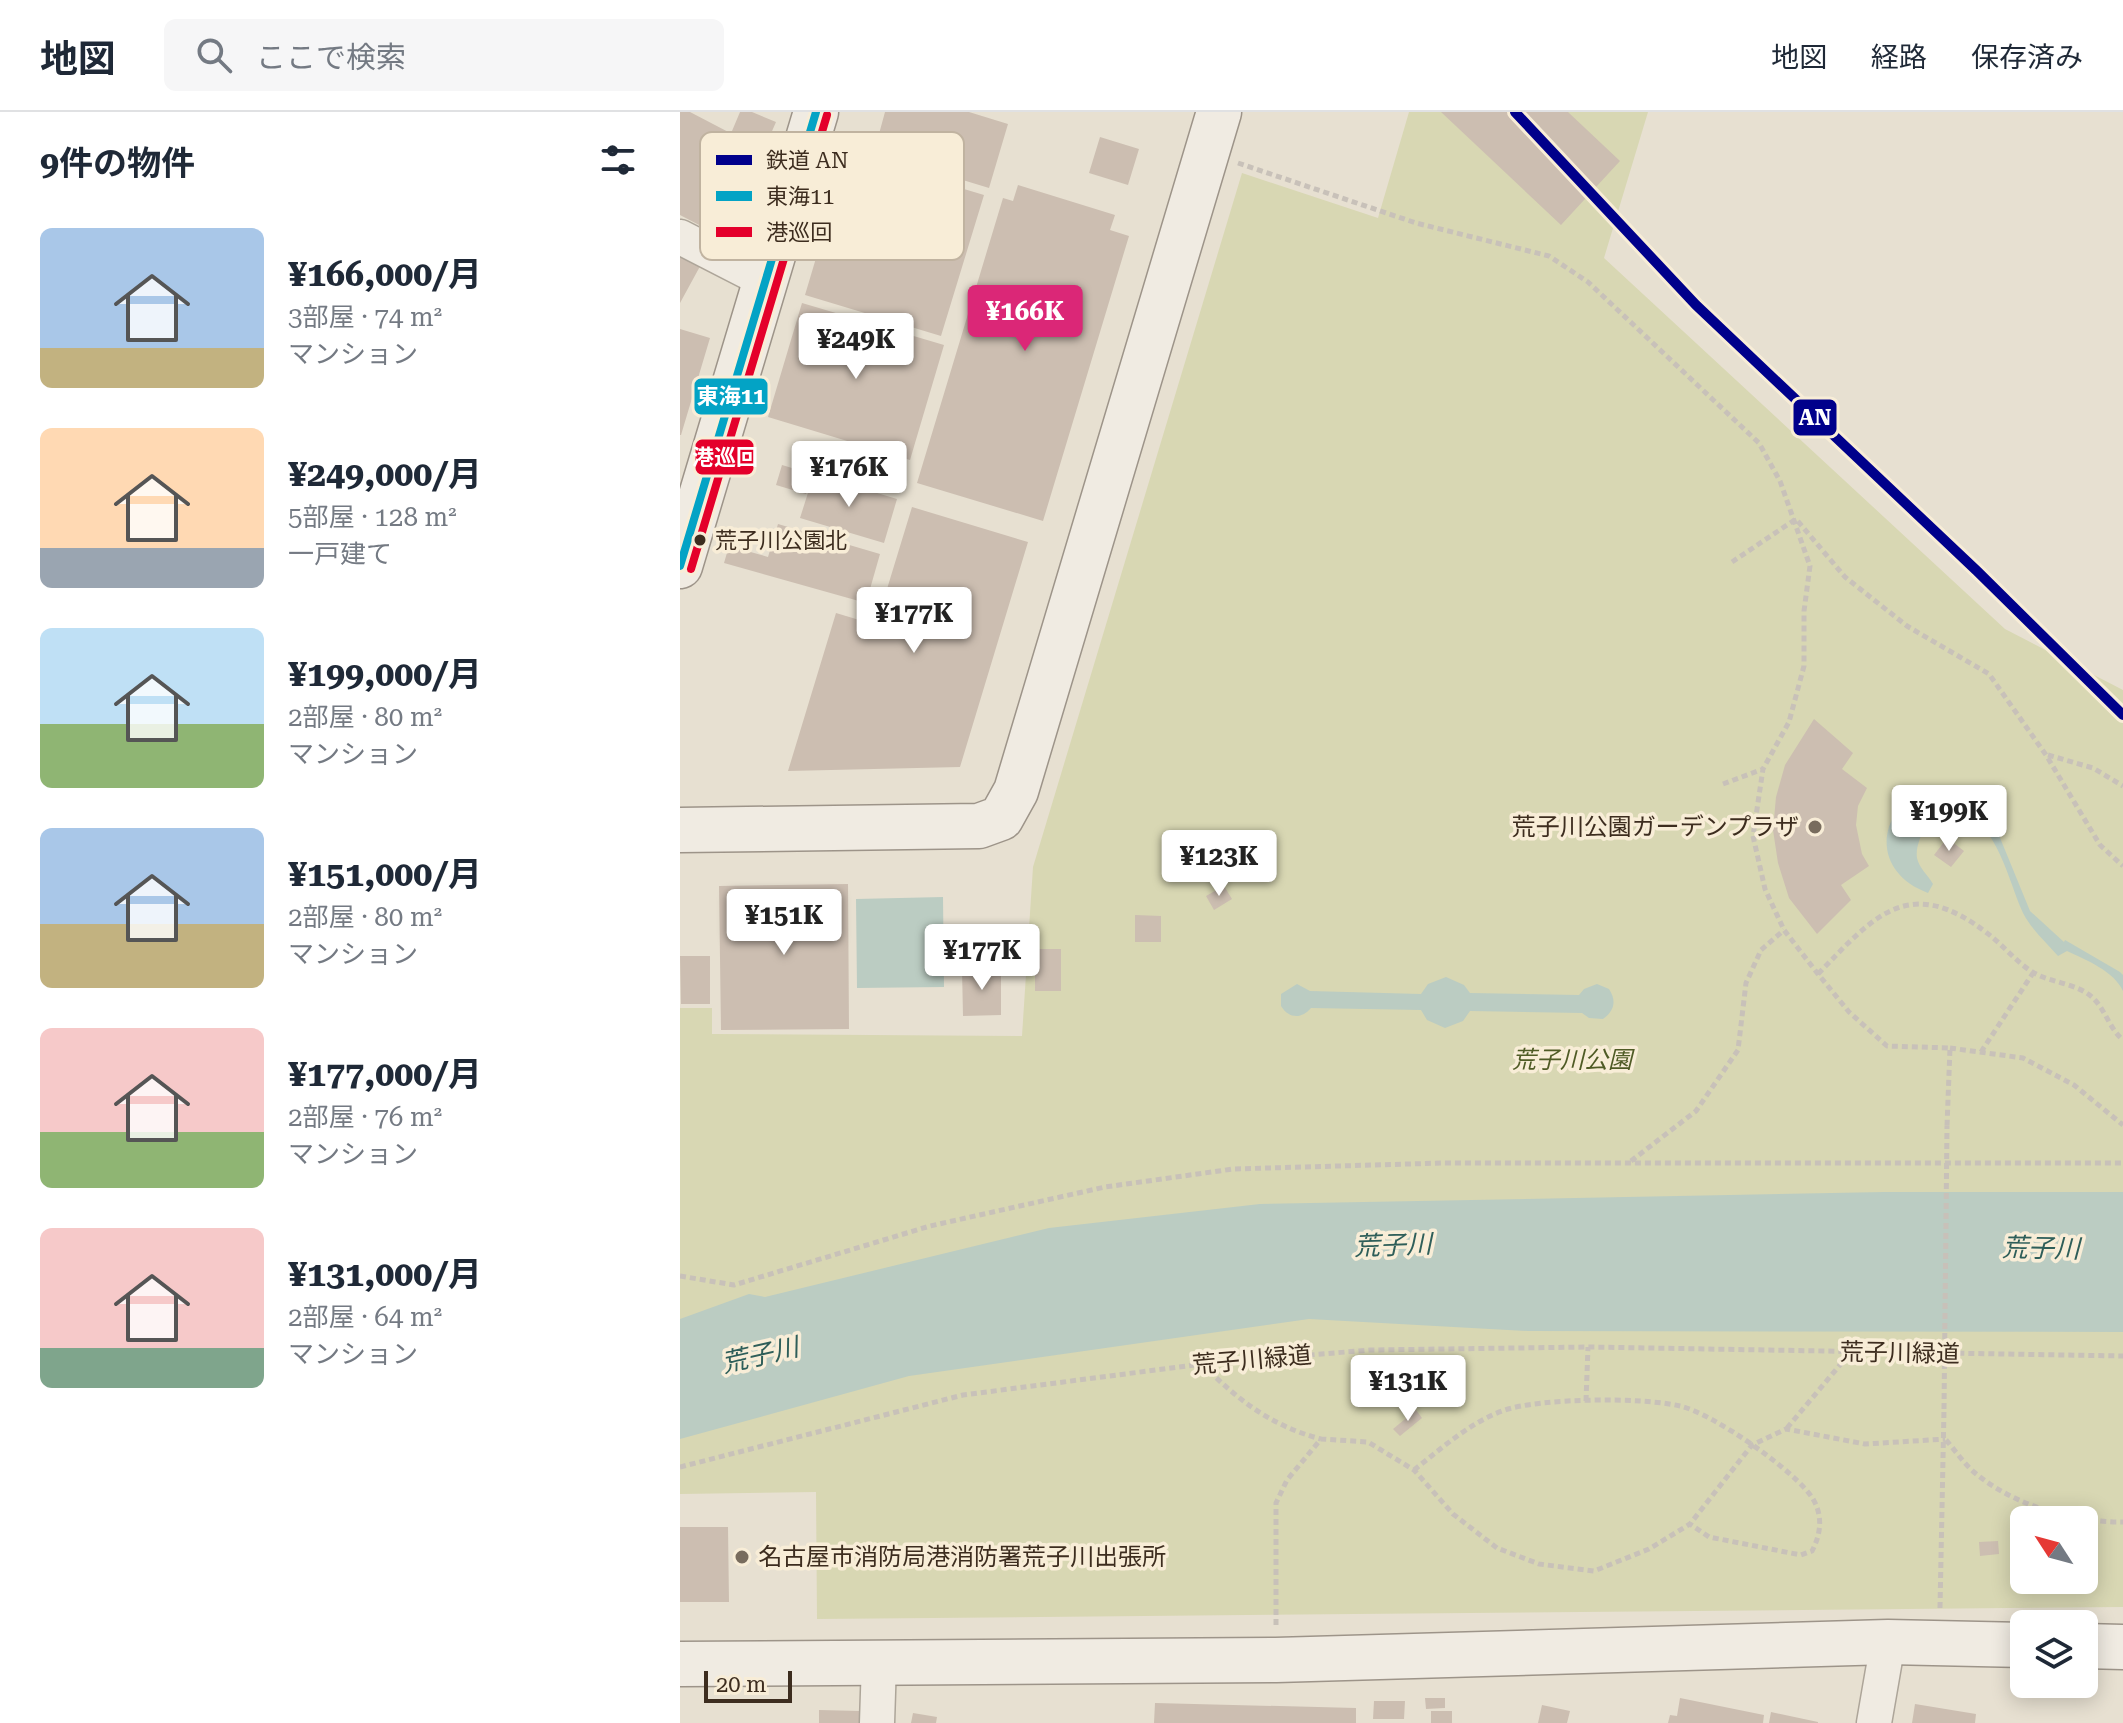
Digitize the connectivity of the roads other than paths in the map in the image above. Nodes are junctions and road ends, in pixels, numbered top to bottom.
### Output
1 (816, 112) edge
2 (1219, 112) edge
3 (810, 132) edge
4 (680, 237) edge
5 (700, 247) edge
6 (725, 260) edge
7 (772, 260) edge
8 (766, 281) junction
9 (680, 566) edge
10 (680, 830) edge
11 (1888, 1642) junction
12 (2010, 1645) edge
13 (2098, 1646) edge
14 (2123, 1647) edge
15 (879, 1662) junction
16 (680, 1664) edge
17 (877, 1723) edge
18 (1874, 1723) edge

1 - 3 street
2 - 10 street
4 - 5 street
6 - 8 street
7 - 8 street
8 - 9 street
11 - 12 street
11 - 15 street
11 - 18 street
13 - 14 street
15 - 16 street
15 - 17 street

